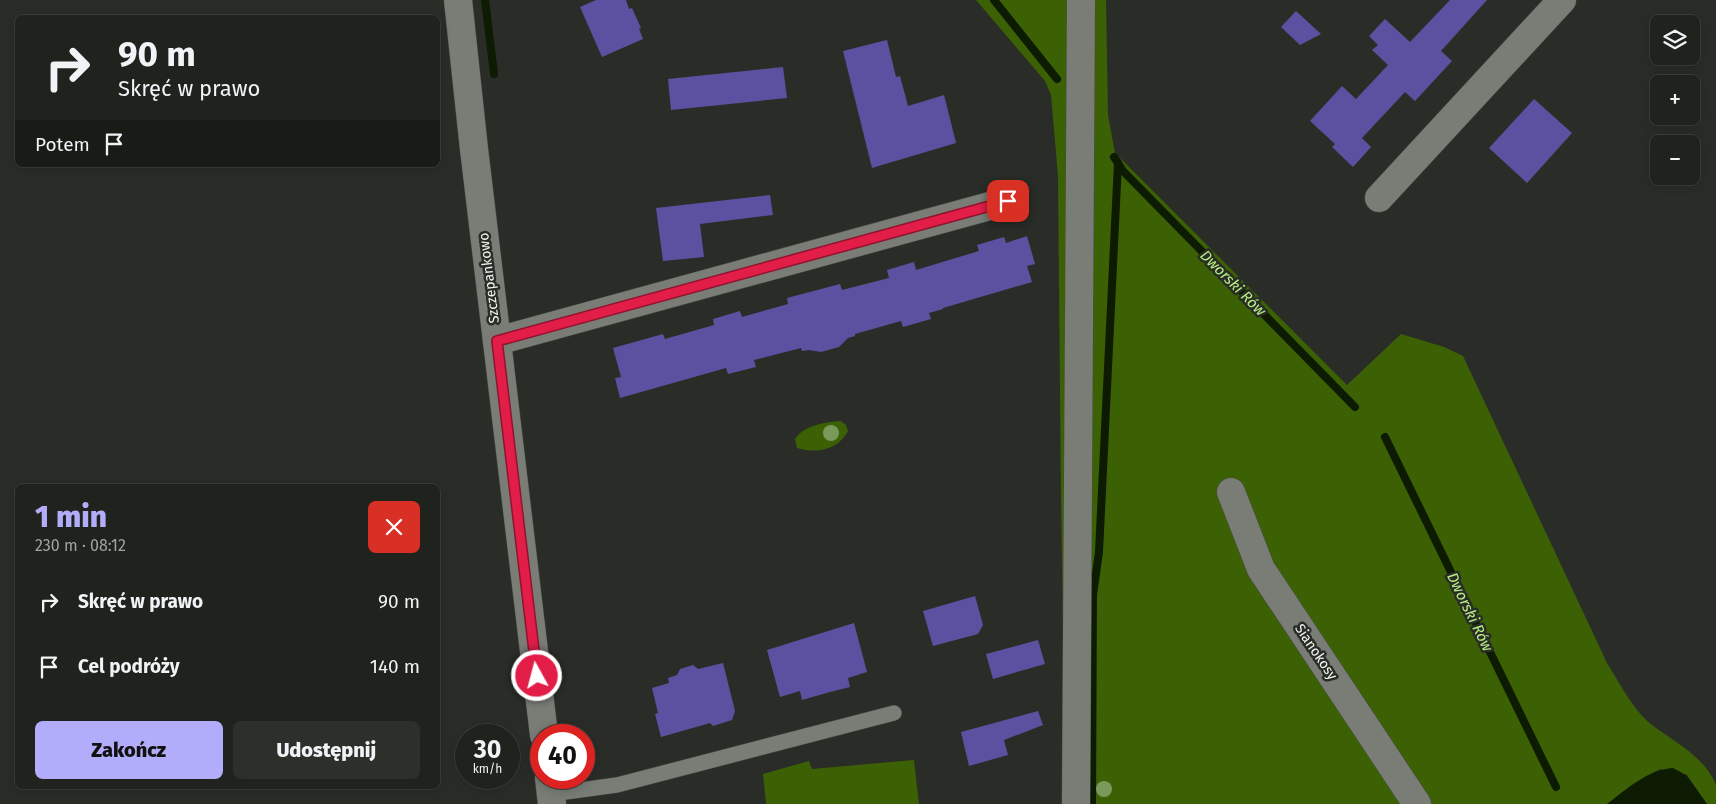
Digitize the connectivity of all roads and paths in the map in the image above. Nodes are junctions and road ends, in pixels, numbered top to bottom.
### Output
1 (458, 0) edge
2 (1081, 0) edge
3 (1562, 0) edge
4 (1379, 198) dead end
5 (1008, 201) dead end
6 (497, 341) junction
7 (1231, 492) dead end
8 (894, 713) dead end
9 (543, 724) edge
10 (551, 792) edge
11 (1076, 804) edge
12 (1417, 804) edge

1 - 6 street, Szczepankowo
2 - 11 street
3 - 4 street
5 - 6 street
6 - 9 street, Szczepankowo
7 - 12 street, Sianokosy
8 - 10 lane

